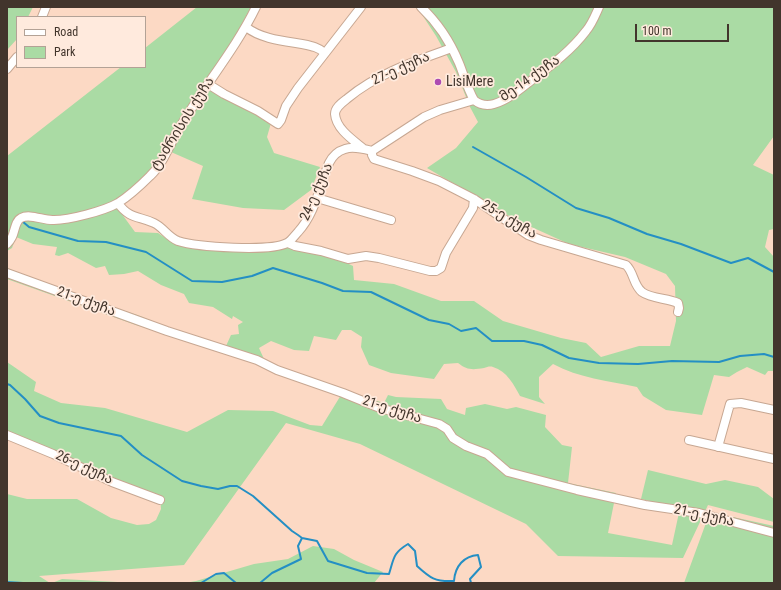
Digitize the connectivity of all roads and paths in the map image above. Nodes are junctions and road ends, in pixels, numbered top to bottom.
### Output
1 (256, 7) edge
2 (361, 7) edge
3 (421, 7) edge
4 (599, 7) edge
5 (246, 27) junction
6 (452, 48) junction
7 (325, 53) junction
8 (16, 58) edge
9 (7, 69) edge
10 (208, 84) junction
11 (474, 100) junction
12 (368, 150) junction
13 (318, 198) junction
14 (474, 199) junction
15 (118, 203) junction
16 (392, 220) dead end
17 (288, 243) junction
18 (7, 244) edge
19 (7, 273) edge
20 (678, 312) dead end
21 (774, 410) edge
22 (7, 435) edge
23 (689, 440) dead end
24 (718, 447) junction
25 (774, 459) edge
26 (160, 500) dead end
27 (774, 533) edge

1 - 5 street, ტაძრისის ქუჩა
2 - 7 street
3 - 6 street
4 - 11 street, მე-14 ქუჩა
5 - 7 street
5 - 10 street, ტაძრისის ქუჩა
6 - 11 street
6 - 12 street, 27-ე ქუჩა
7 - 10 street
8 - 9 street
10 - 15 street, ტაძრისის ქუჩა
11 - 12 street
12 - 13 street, 24-ე ქუჩა
12 - 14 street, 25-ე ქუჩა
13 - 16 street
13 - 17 street, 24-ე ქუჩა
14 - 17 street
14 - 20 street, 25-ე ქუჩა
15 - 17 street
15 - 18 street, ტაძრისის ქუჩა
19 - 27 street, 21-ე ქუჩა
21 - 24 street
22 - 26 street, 26-ე ქუჩა
23 - 24 street
24 - 25 street

